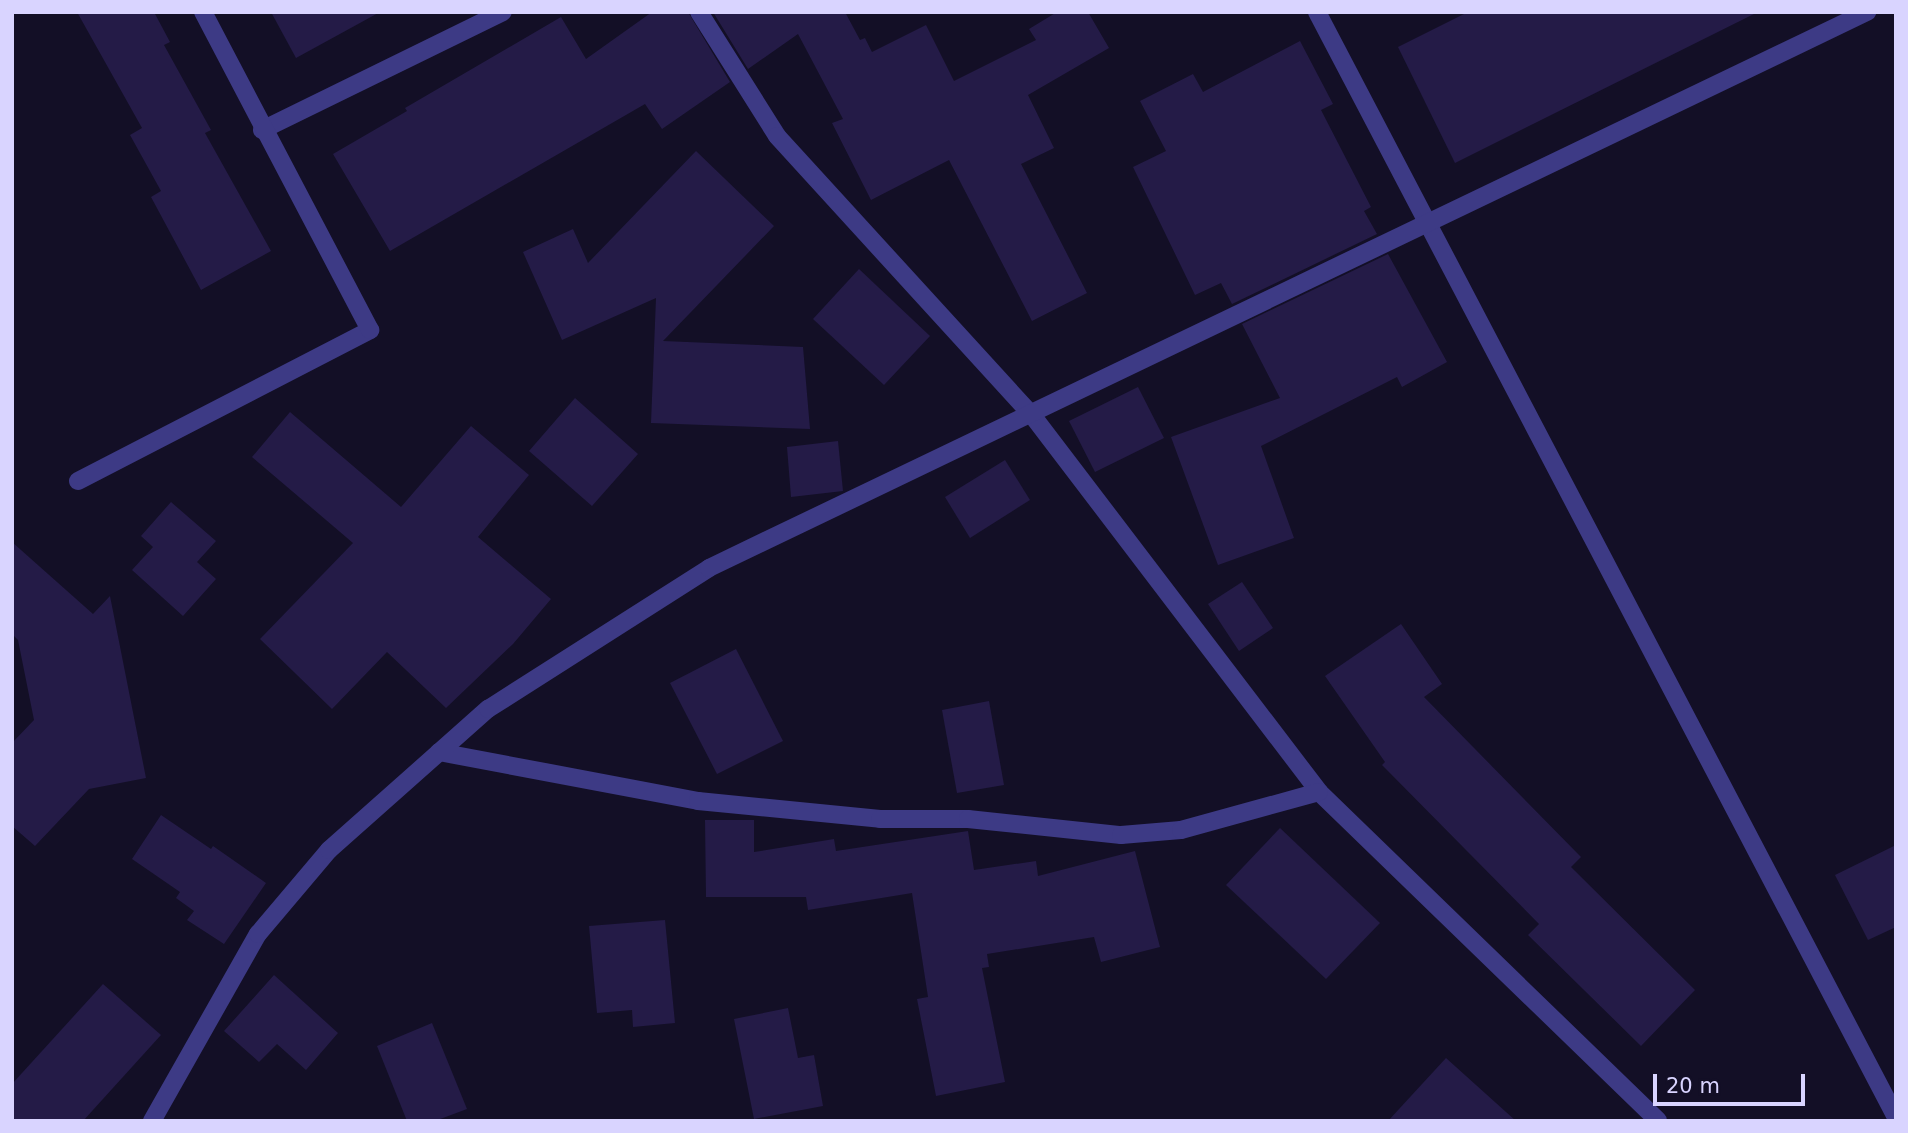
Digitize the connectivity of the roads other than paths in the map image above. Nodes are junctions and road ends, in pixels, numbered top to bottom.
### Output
1 (203, 12) edge
2 (503, 12) edge
3 (699, 12) edge
4 (1317, 12) edge
5 (1867, 12) edge
6 (262, 130) junction
7 (1429, 224) junction
8 (1032, 415) junction
9 (78, 481) dead end
10 (439, 752) junction
11 (1319, 792) junction
12 (1896, 1117) edge
13 (152, 1121) edge
14 (1658, 1121) edge

1 - 6 street
2 - 6 street
3 - 8 street
4 - 7 street
5 - 7 street
6 - 9 street
7 - 8 street
7 - 12 street
8 - 10 street
8 - 11 street
10 - 11 street
10 - 13 street
11 - 14 street

